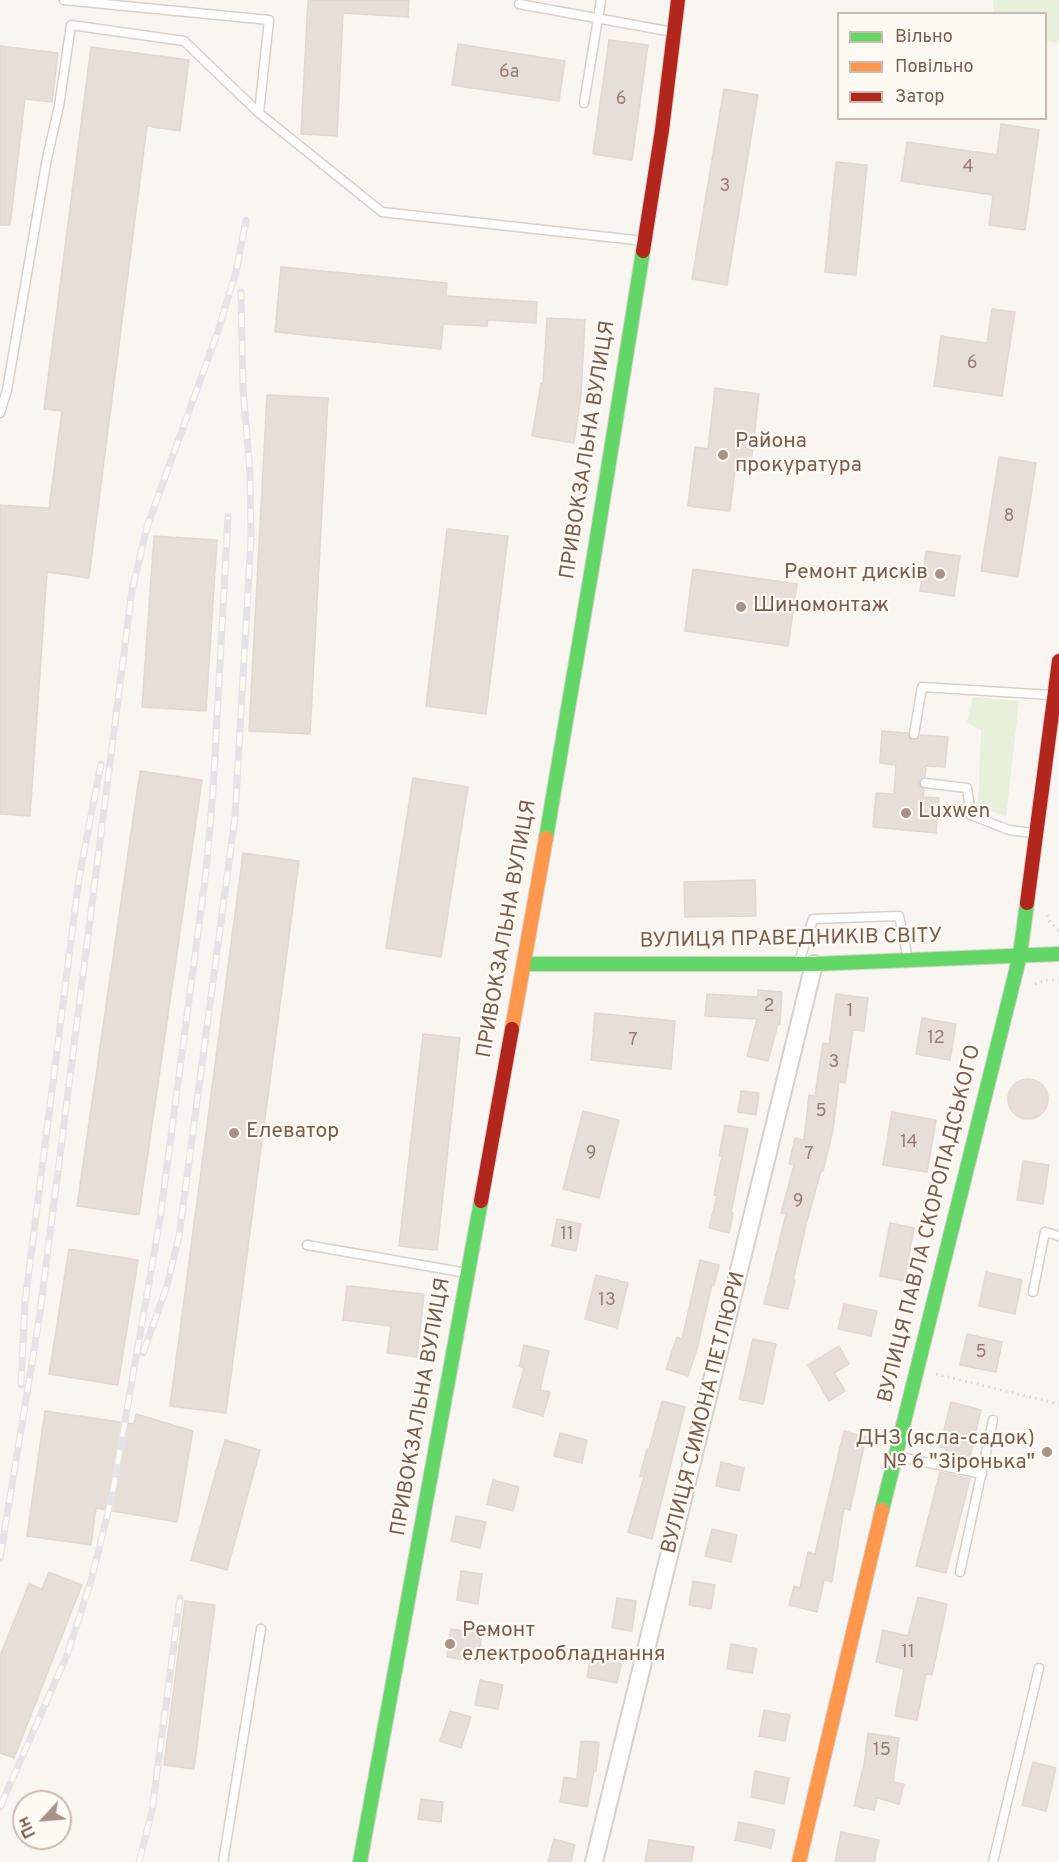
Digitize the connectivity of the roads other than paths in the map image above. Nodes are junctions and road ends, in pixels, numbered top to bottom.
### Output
1 (64, 0) edge
2 (601, 0) edge
3 (678, 0) edge
4 (519, 4) dead end
5 (598, 19) junction
6 (674, 32) junction
7 (584, 103) dead end
8 (259, 113) junction
9 (644, 241) junction
10 (0, 413) edge
11 (1059, 661) edge
12 (1055, 695) junction
13 (914, 734) dead end
14 (924, 783) dead end
15 (1036, 833) junction
16 (1059, 954) edge
17 (1020, 955) junction
18 (908, 960) junction
19 (524, 963) junction
20 (806, 964) junction
21 (1059, 1236) edge
22 (308, 1245) dead end
23 (467, 1274) junction
24 (1033, 1292) dead end
25 (993, 1420) dead end
26 (895, 1456) junction
27 (982, 1474) junction
28 (960, 1572) dead end
29 (261, 1629) dead end
30 (1040, 1668) dead end
31 (222, 1862) edge
32 (360, 1862) edge
33 (594, 1862) edge
34 (799, 1862) edge
35 (993, 1862) edge

1 - 8 lane
2 - 5 lane
3 - 6 street, ПРИВОКЗАЛЬНА ВУЛИЦЯ
4 - 5 lane
5 - 6 lane
5 - 7 lane
6 - 9 street, ПРИВОКЗАЛЬНА ВУЛИЦЯ
8 - 9 lane
8 - 10 lane
9 - 19 street, ПРИВОКЗАЛЬНА ВУЛИЦЯ
11 - 12 street, ВУЛИЦЯ ПАВЛА СКОРОПАДСЬКОГО
12 - 13 lane
12 - 15 street, ВУЛИЦЯ ПАВЛА СКОРОПАДСЬКОГО
14 - 15 lane
15 - 17 street, ВУЛИЦЯ ПАВЛА СКОРОПАДСЬКОГО
16 - 17 street, ВУЛИЦЯ ПРАВЕДНИКІВ СВІТУ
17 - 18 street, ВУЛИЦЯ ПРАВЕДНИКІВ СВІТУ
17 - 26 street, ВУЛИЦЯ ПАВЛА СКОРОПАДСЬКОГО
18 - 20 street, ВУЛИЦЯ ПРАВЕДНИКІВ СВІТУ
18 - 20 lane
19 - 20 street, ВУЛИЦЯ ПРАВЕДНИКІВ СВІТУ
19 - 23 street, ПРИВОКЗАЛЬНА ВУЛИЦЯ
20 - 33 street, ВУЛИЦЯ СИМОНА ПЕТЛЮРИ
21 - 24 lane
22 - 23 lane
23 - 32 street, ПРИВОКЗАЛЬНА ВУЛИЦЯ
25 - 27 lane
26 - 27 lane
26 - 34 street, ВУЛИЦЯ ПАВЛА СКОРОПАДСЬКОГО
27 - 28 lane
29 - 31 lane
30 - 35 lane

